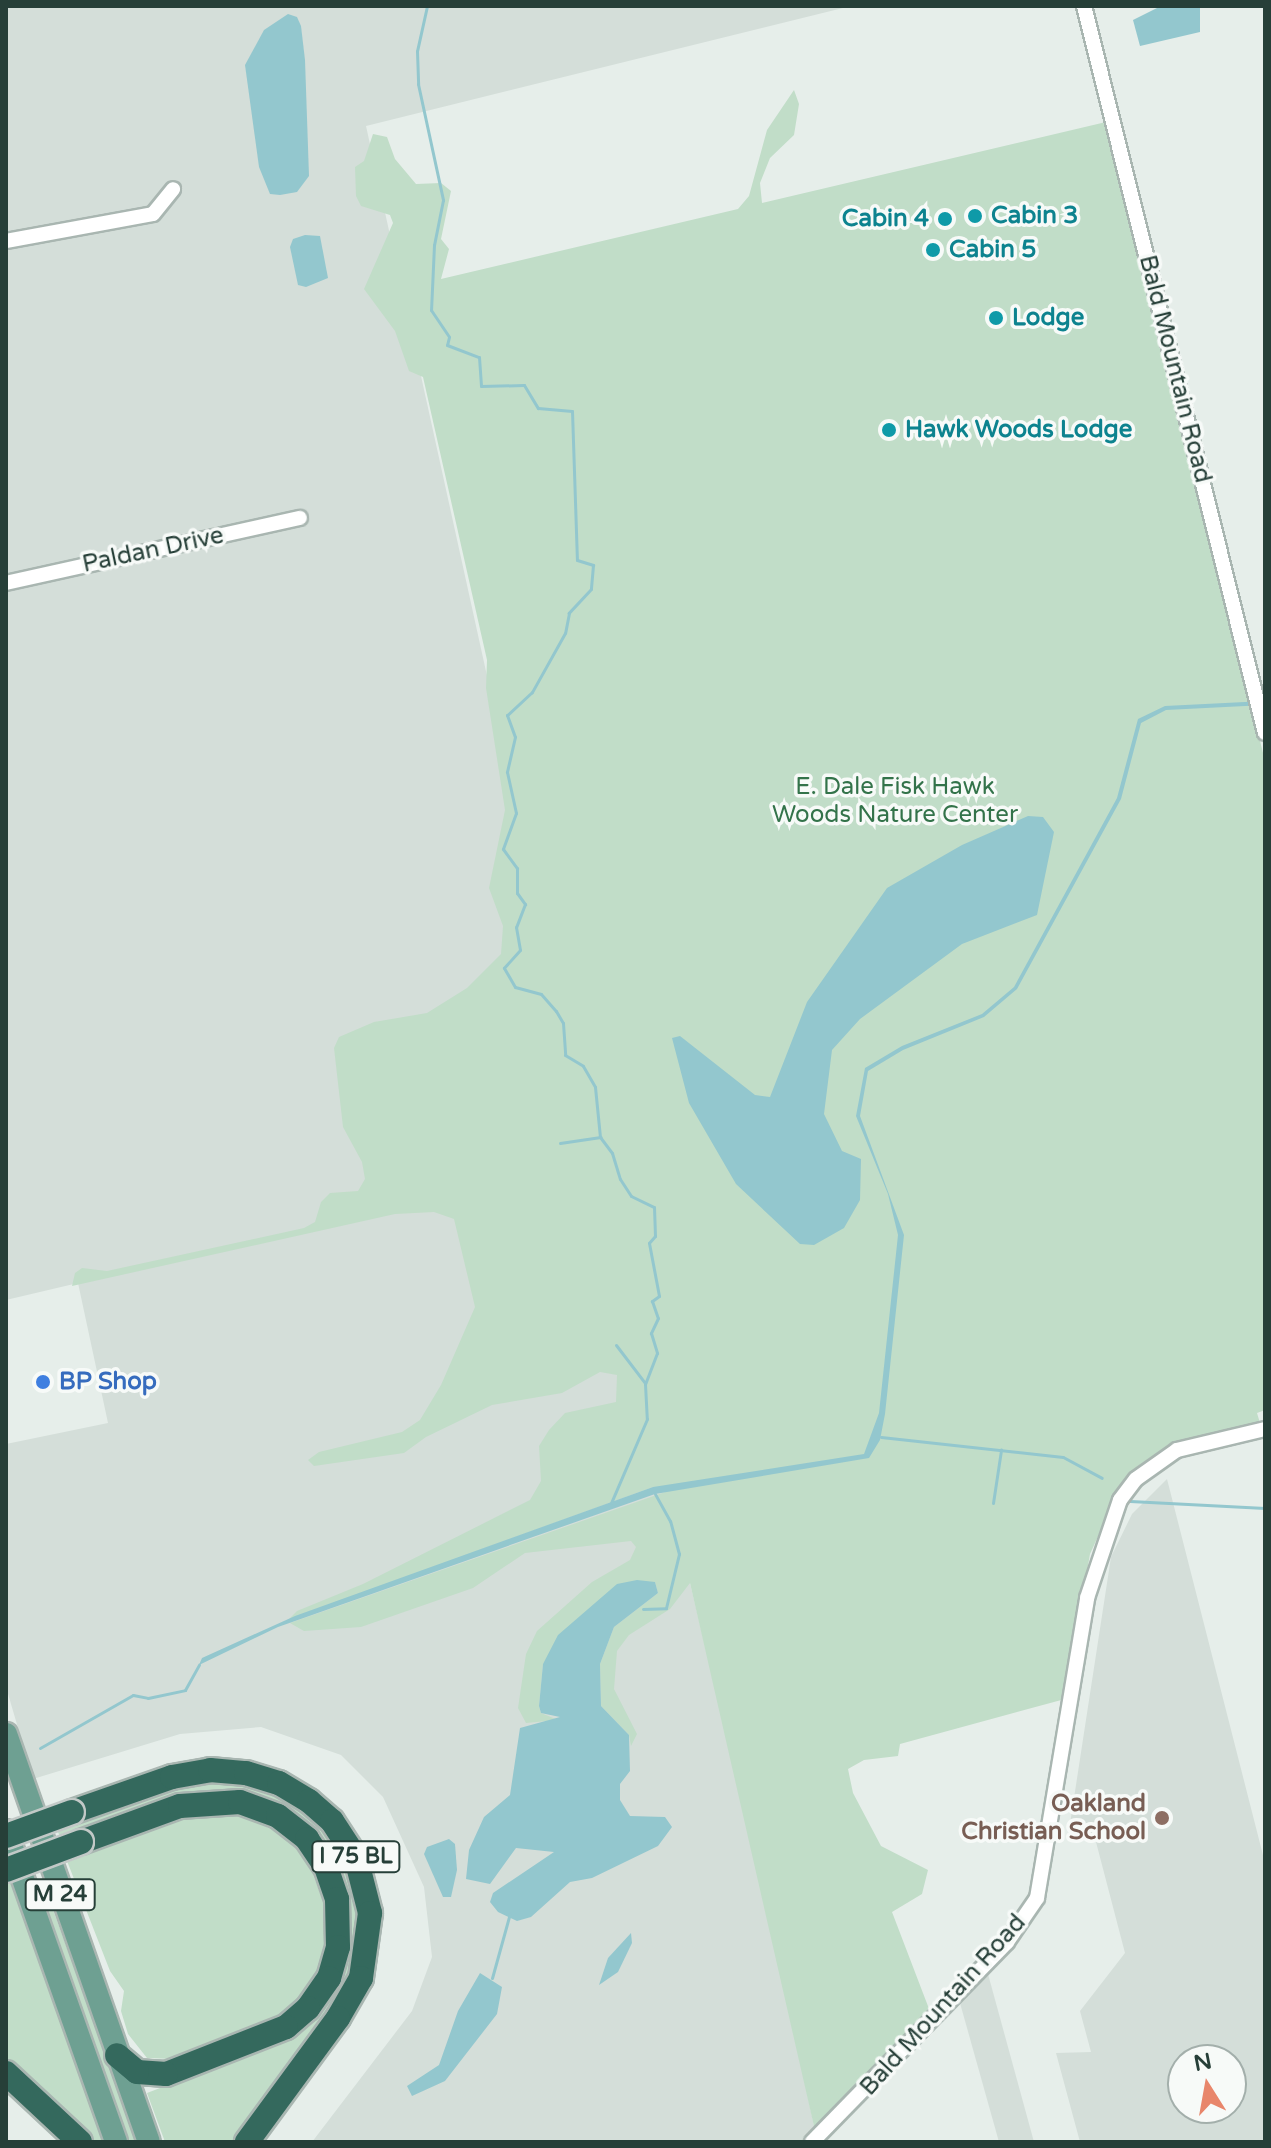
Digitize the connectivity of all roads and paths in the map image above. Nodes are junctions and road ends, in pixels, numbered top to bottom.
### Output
1 (1084, 6) edge
2 (173, 189) dead end
3 (6, 241) edge
4 (300, 518) dead end
5 (6, 583) edge
6 (1265, 733) edge
7 (1265, 1429) edge
8 (6, 1734) edge
9 (6, 1834) edge
10 (6, 1870) edge
11 (117, 2055) junction
12 (6, 2073) edge
13 (80, 2142) edge
14 (116, 2142) edge
15 (149, 2142) edge
16 (247, 2142) edge
17 (812, 2142) edge

1 - 6 street, Bald Mountain Road
2 - 3 street
4 - 5 street, Paldan Drive
7 - 17 street, Bald Mountain Road
8 - 11 main road, M 24
9 - 14 main road, M 24
9 - 16 highway, I 75 BL, bridge
10 - 11 highway, bridge
11 - 15 main road, M 24
12 - 13 highway

